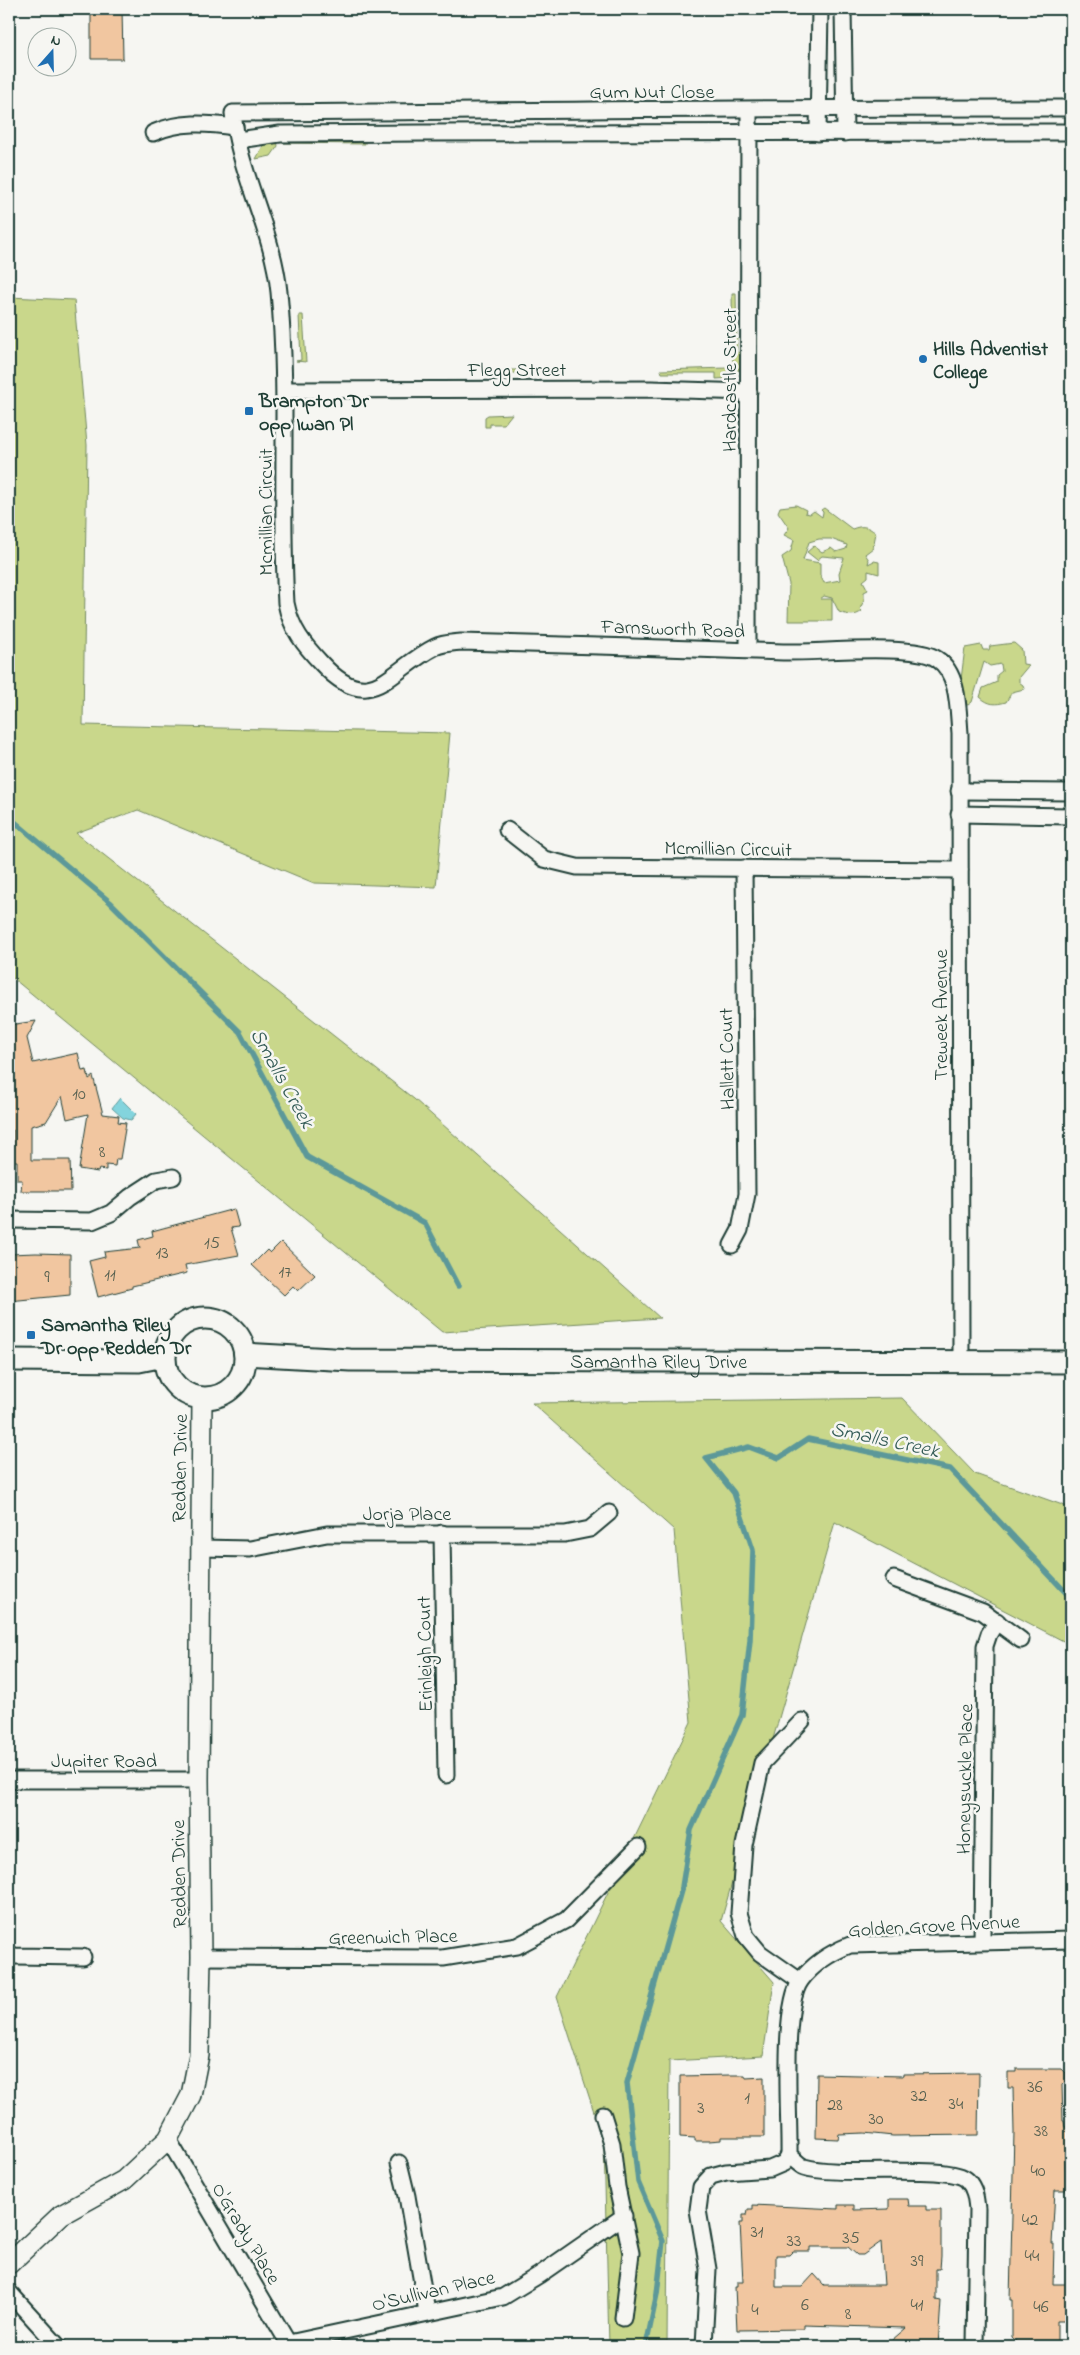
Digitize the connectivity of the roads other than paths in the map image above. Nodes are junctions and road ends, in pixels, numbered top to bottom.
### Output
1 (820, 9) edge
2 (844, 9) edge
3 (843, 107) junction
4 (817, 108) junction
5 (1071, 108) edge
6 (749, 110) junction
7 (235, 126) junction
8 (1071, 132) edge
9 (153, 133) dead end
10 (818, 133) junction
11 (845, 133) junction
12 (749, 134) junction
13 (285, 390) junction
14 (749, 392) junction
15 (748, 650) junction
16 (947, 669) joint
17 (400, 671) joint
18 (959, 791) junction
19 (1071, 792) edge
20 (959, 814) junction
21 (1071, 816) edge
22 (507, 830) dead end
23 (744, 868) junction
24 (960, 870) junction
25 (173, 1177) dead end
26 (9, 1220) edge
27 (732, 1246) dead end
28 (245, 1354) junction
29 (164, 1356) junction
30 (9, 1360) edge
31 (1071, 1362) edge
32 (961, 1363) junction
33 (202, 1398) junction
34 (609, 1513) dead end
35 (442, 1533) junction
36 (201, 1548) junction
37 (894, 1579) dead end
38 (997, 1621) junction
39 (1021, 1640) dead end
40 (802, 1722) dead end
41 (446, 1775) dead end
42 (9, 1780) edge
43 (199, 1780) junction
44 (638, 1846) dead end
45 (1071, 1940) edge
46 (982, 1941) junction
47 (9, 1954) edge
48 (83, 1957) dead end
49 (201, 1957) junction
50 (800, 1981) junction
51 (603, 2115) dead end
52 (168, 2139) junction
53 (789, 2155) junction
54 (399, 2163) dead end
55 (624, 2216) junction
56 (9, 2264) edge
57 (9, 2292) edge
58 (427, 2312) junction
59 (623, 2318) dead end
60 (290, 2345) edge
61 (58, 2346) edge
62 (704, 2346) edge
63 (975, 2346) edge

1 - 4 street
2 - 3 street
3 - 4 street, Gum Nut Close
3 - 5 street, Gum Nut Close
3 - 11 street
4 - 6 street, Gum Nut Close
4 - 10 street
6 - 7 street, Gum Nut Close
6 - 12 street, Hardcastle Street
7 - 9 street, Gum Nut Close
7 - 12 street, Gum Nut Close
7 - 13 street, Mcmillian Circuit
8 - 11 street, Gum Nut Close
10 - 11 street, Gum Nut Close
10 - 12 street, Gum Nut Close
12 - 14 street, Hardcastle Street
13 - 14 street, Flegg Street
13 - 17 street, Mcmillian Circuit
14 - 15 street, Hardcastle Street
15 - 16 street, Farnsworth Road
15 - 17 street, Farnsworth Road
16 - 18 street, Treweek Avenue
18 - 19 street
18 - 20 street, Treweek Avenue
20 - 21 street
20 - 24 street, Treweek Avenue
22 - 23 street, Mcmillian Circuit
23 - 24 street, Mcmillian Circuit
23 - 27 street, Hallett Court
24 - 32 street, Treweek Avenue
25 - 26 street
28 - 29 main road
28 - 32 main road, Samantha Riley Drive
28 - 33 main road
29 - 30 main road
29 - 33 main road
31 - 32 main road, Samantha Riley Drive
33 - 36 street, Redden Drive
34 - 35 street, Jorja Place
35 - 36 street, Jorja Place
35 - 41 street, Erinleigh Court
36 - 43 street, Redden Drive
37 - 38 street
38 - 39 street
38 - 46 street, Honeysuckle Place
40 - 50 street
42 - 43 street, Jupiter Road
43 - 49 street, Redden Drive
44 - 49 street, Greenwich Place
45 - 46 street, Golden Grove Avenue
46 - 50 street, Golden Grove Avenue
47 - 48 street
49 - 52 street, Redden Drive
50 - 53 street, Golden Grove Avenue
51 - 55 street
52 - 56 street, Redden Drive
52 - 60 street, O'Grady Place
53 - 62 street
53 - 63 street
54 - 58 street
55 - 58 street, O'Sullivan Place
55 - 59 street
57 - 61 street
58 - 60 street, O'Sullivan Place

